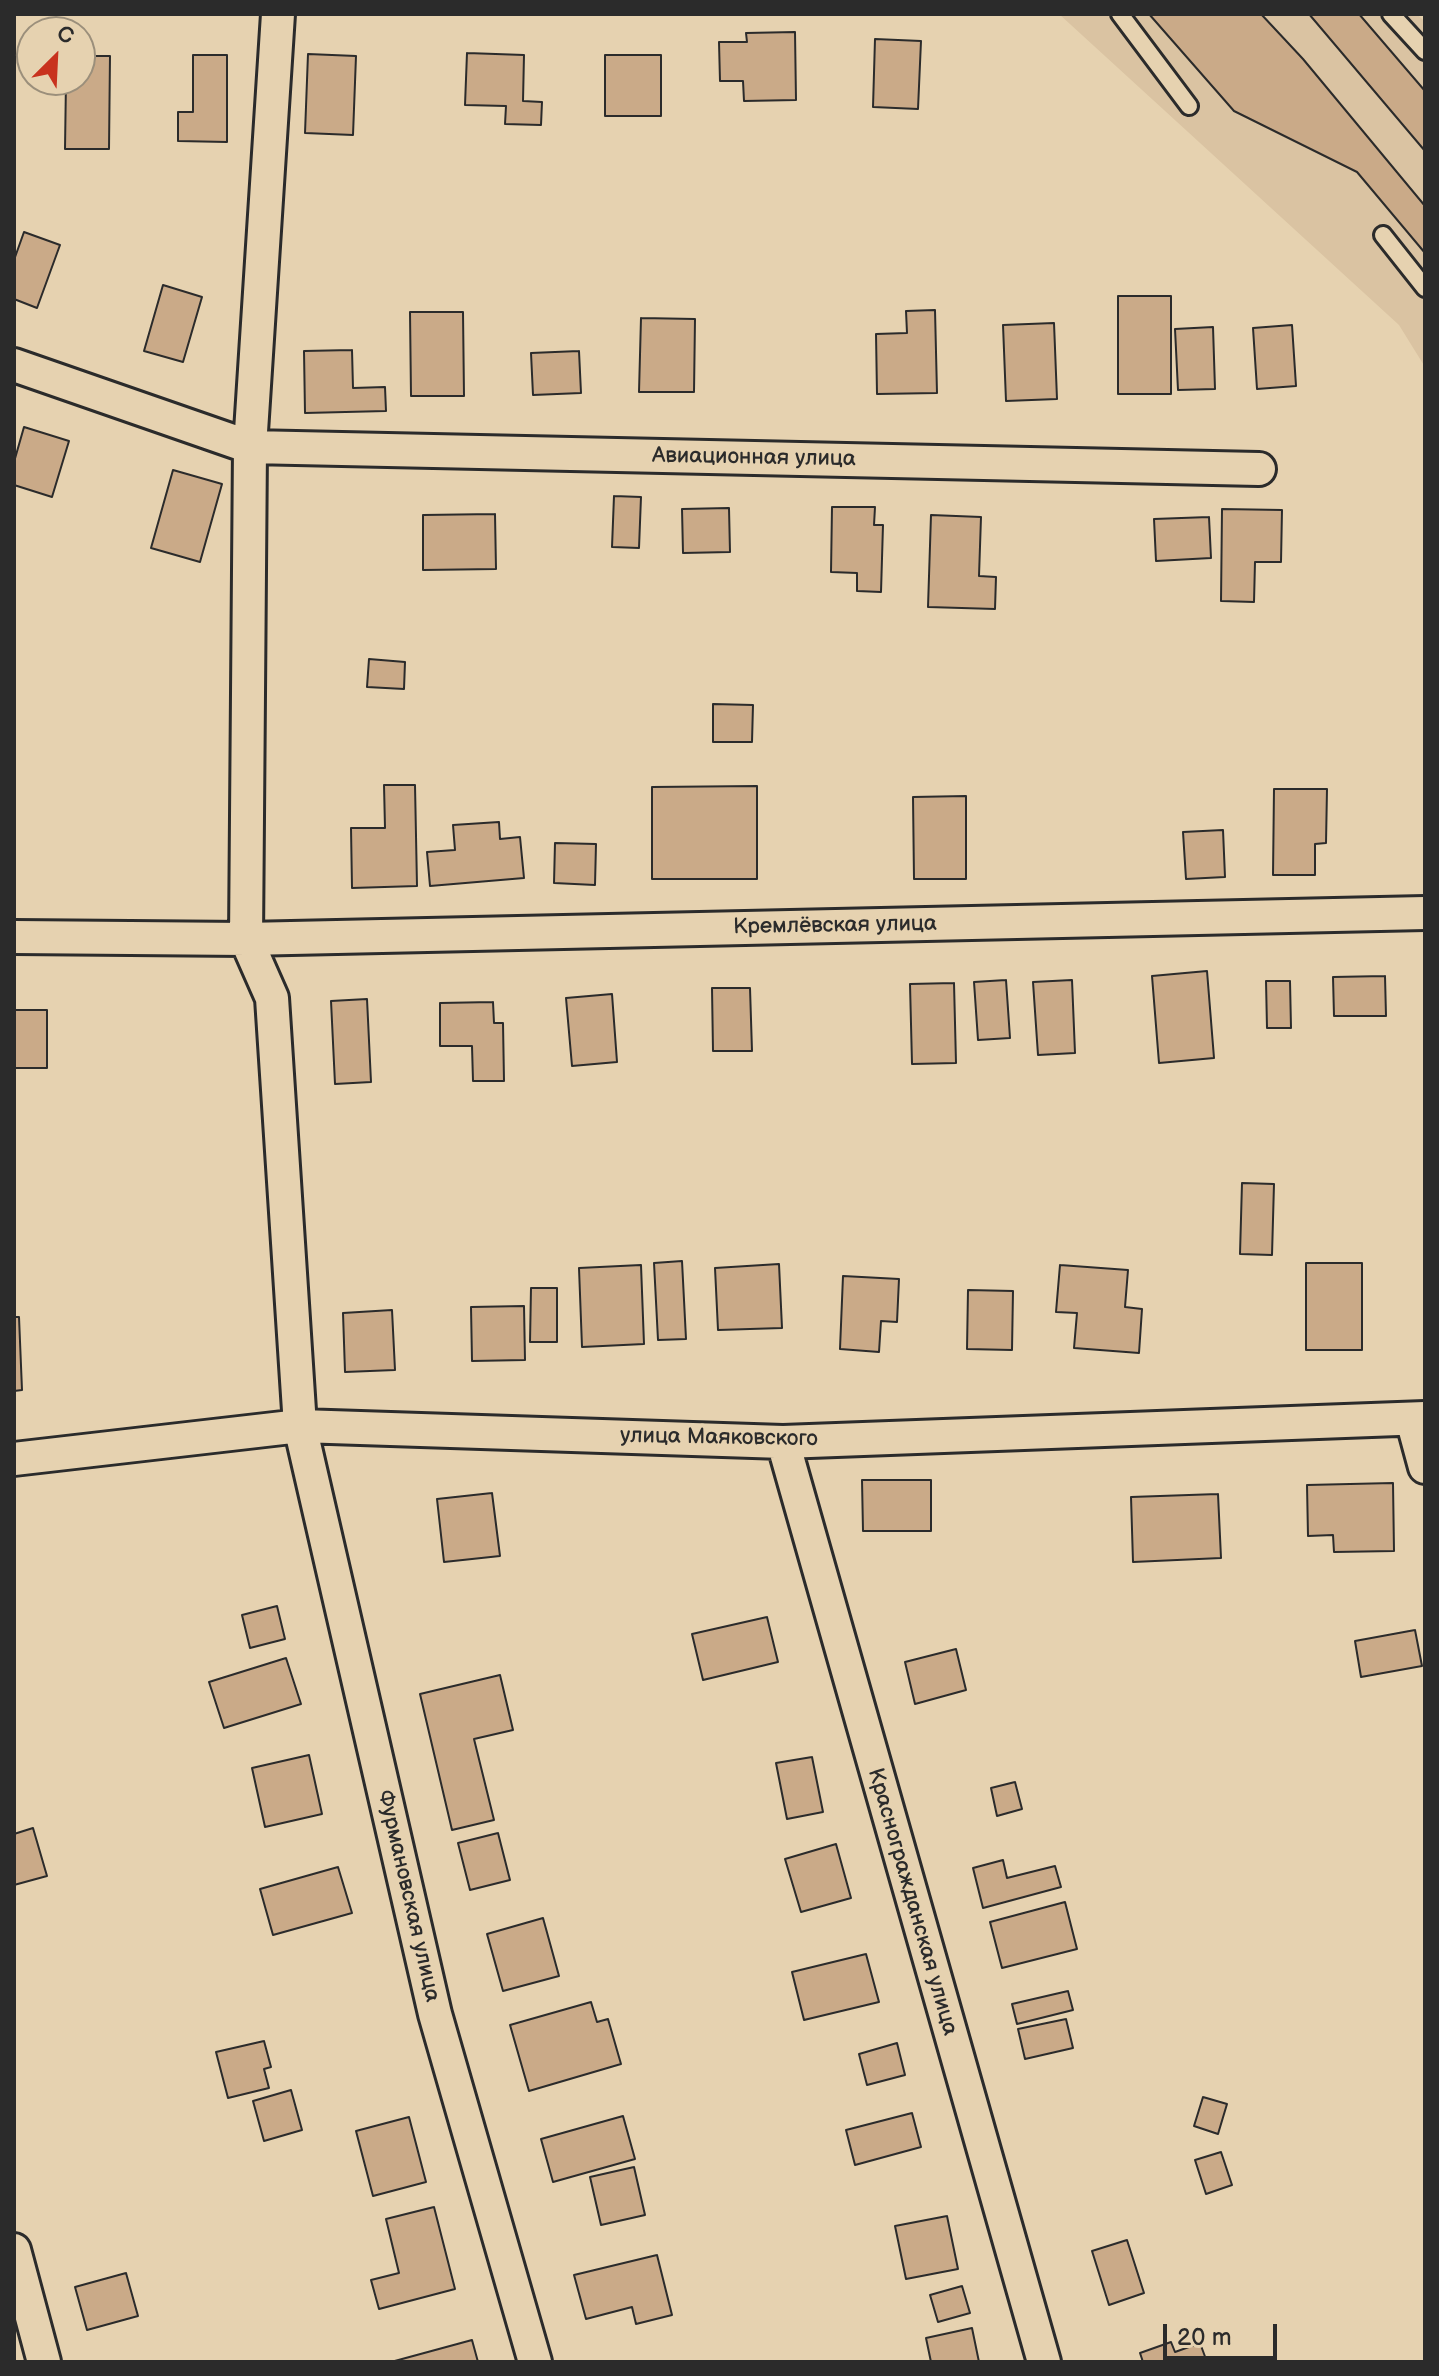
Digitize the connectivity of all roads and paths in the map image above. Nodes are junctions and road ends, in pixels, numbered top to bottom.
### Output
1 (278, 14) edge
2 (1120, 14) edge
3 (1391, 14) edge
4 (1425, 51) edge
5 (1189, 106) dead end
6 (1383, 235) dead end
7 (1425, 288) edge
8 (14, 365) edge
9 (250, 447) junction
10 (1259, 469) dead end
11 (1425, 913) edge
12 (14, 937) edge
13 (246, 939) junction
14 (1418, 1419) edge
15 (300, 1426) junction
16 (783, 1442) junction
17 (14, 1459) edge
18 (1425, 1467) edge
19 (14, 2250) edge
20 (44, 2362) edge
21 (535, 2362) edge
22 (1044, 2362) edge

1 - 9 street
2 - 5 lane
3 - 4 lane
6 - 7 lane
8 - 9 street, Авиационная улица
9 - 10 street, Авиационная улица
9 - 13 street
11 - 13 street, Кремлёвская улица
12 - 13 street, Кремлёвская улица
13 - 15 street, Фурмановская улица
14 - 16 street, улица Маяковского
14 - 18 street
15 - 16 street, улица Маяковского
15 - 17 street, улица Маяковского
15 - 21 street, Фурмановская улица
16 - 22 street, Красногражданская улица
19 - 20 street

